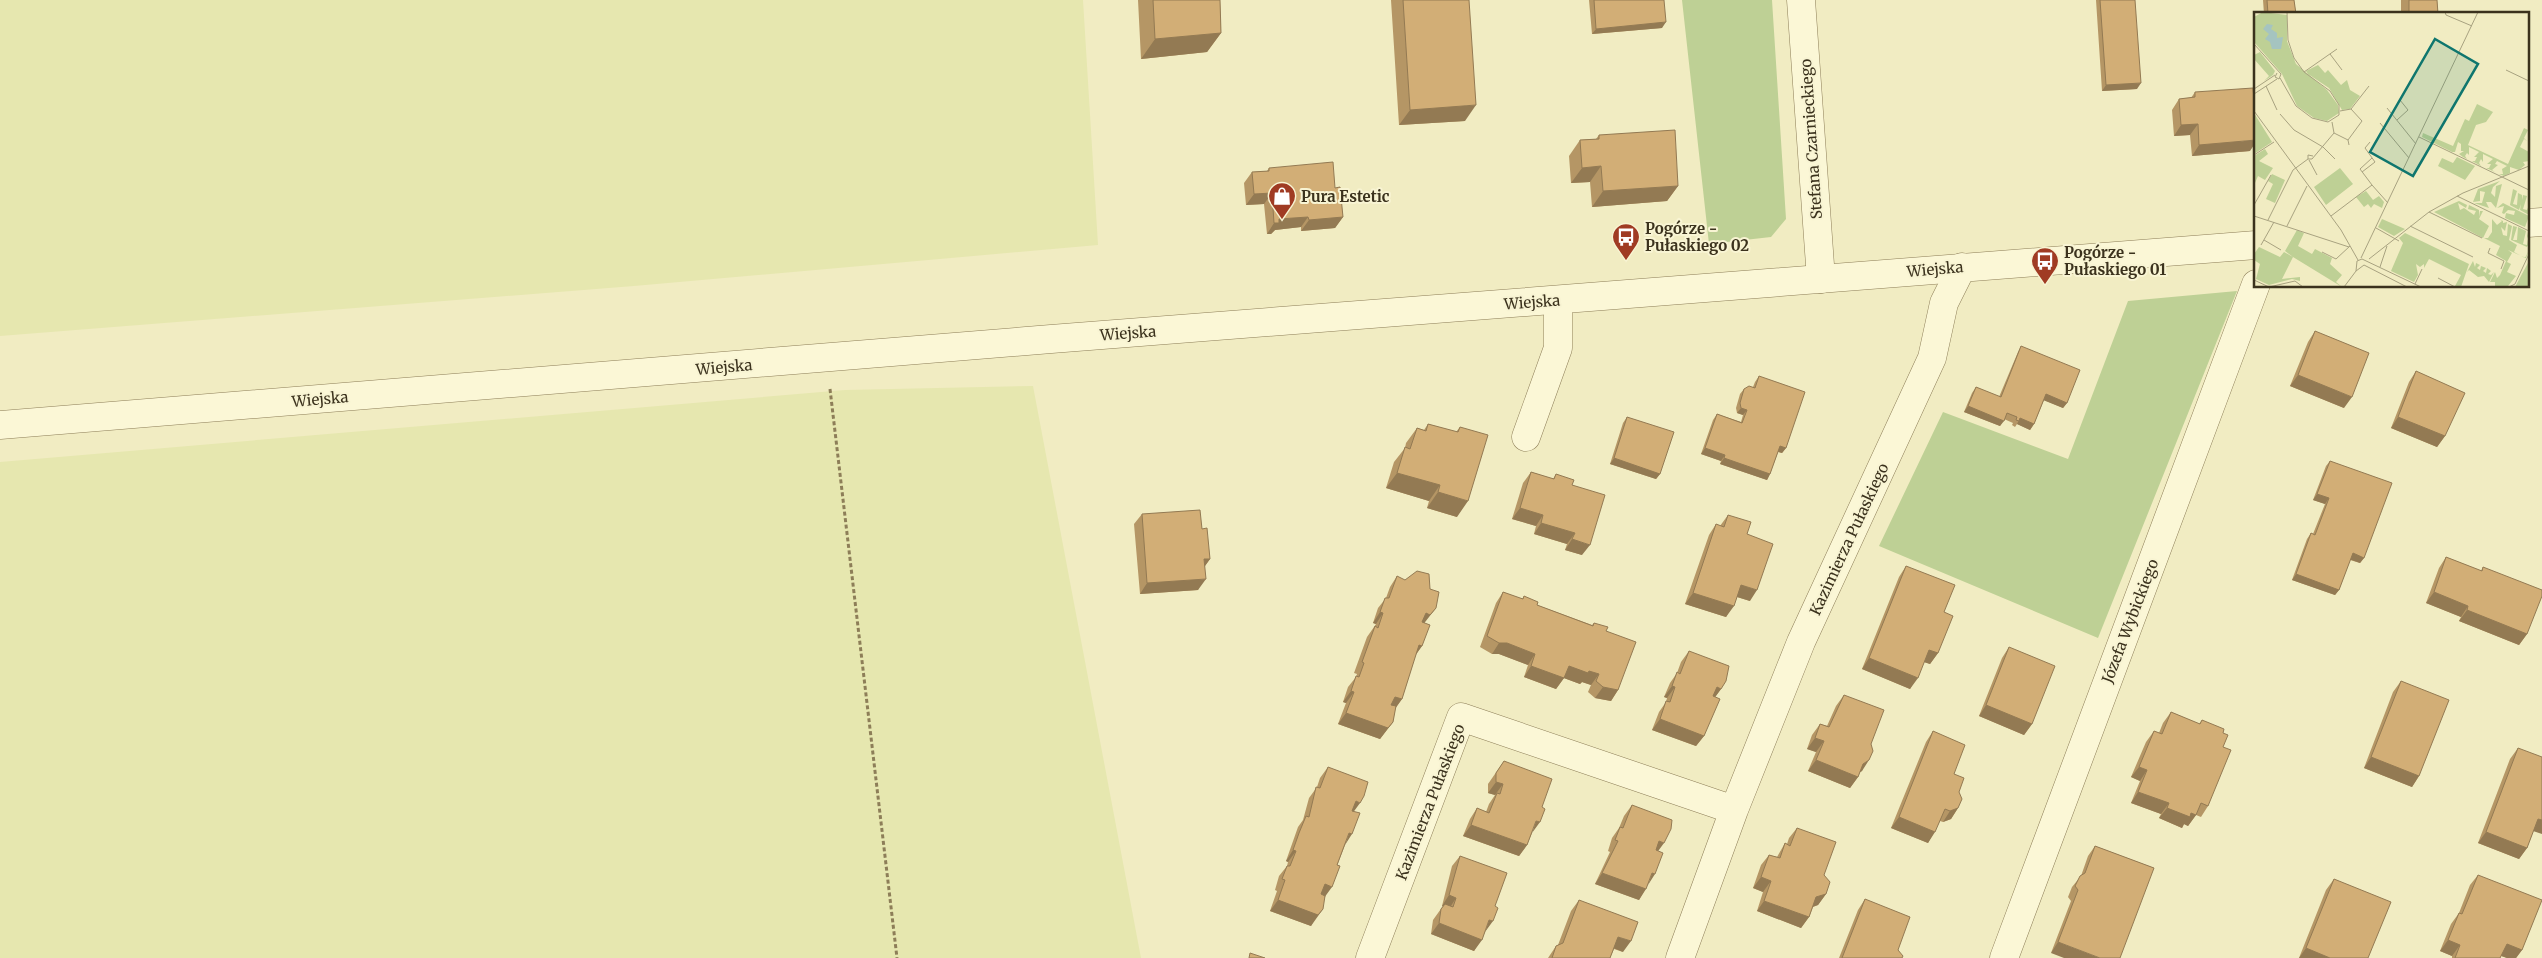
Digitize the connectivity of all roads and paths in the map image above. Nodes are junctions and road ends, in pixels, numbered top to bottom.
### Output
1 (1801, 0) edge
2 (2254, 245) edge
3 (1962, 267) junction
4 (1821, 279) junction
5 (2255, 288) edge
6 (1558, 300) junction
7 (825, 359) junction
8 (0, 425) edge
9 (1526, 436) dead end
10 (1734, 810) junction
11 (897, 958) edge
12 (1370, 958) edge
13 (1680, 958) edge
14 (2004, 958) edge

1 - 4 street, Stefana Czarnieckiego
2 - 3 street, Wiejska
3 - 4 street, Wiejska
3 - 10 street, Kazimierza Pułaskiego
4 - 6 street, Wiejska
5 - 14 street, Józefa Wybickiego
6 - 7 street, Wiejska
6 - 9 street
7 - 8 street, Wiejska
7 - 11 path
10 - 12 street, Kazimierza Pułaskiego
10 - 13 street, Kazimierza Pułaskiego

